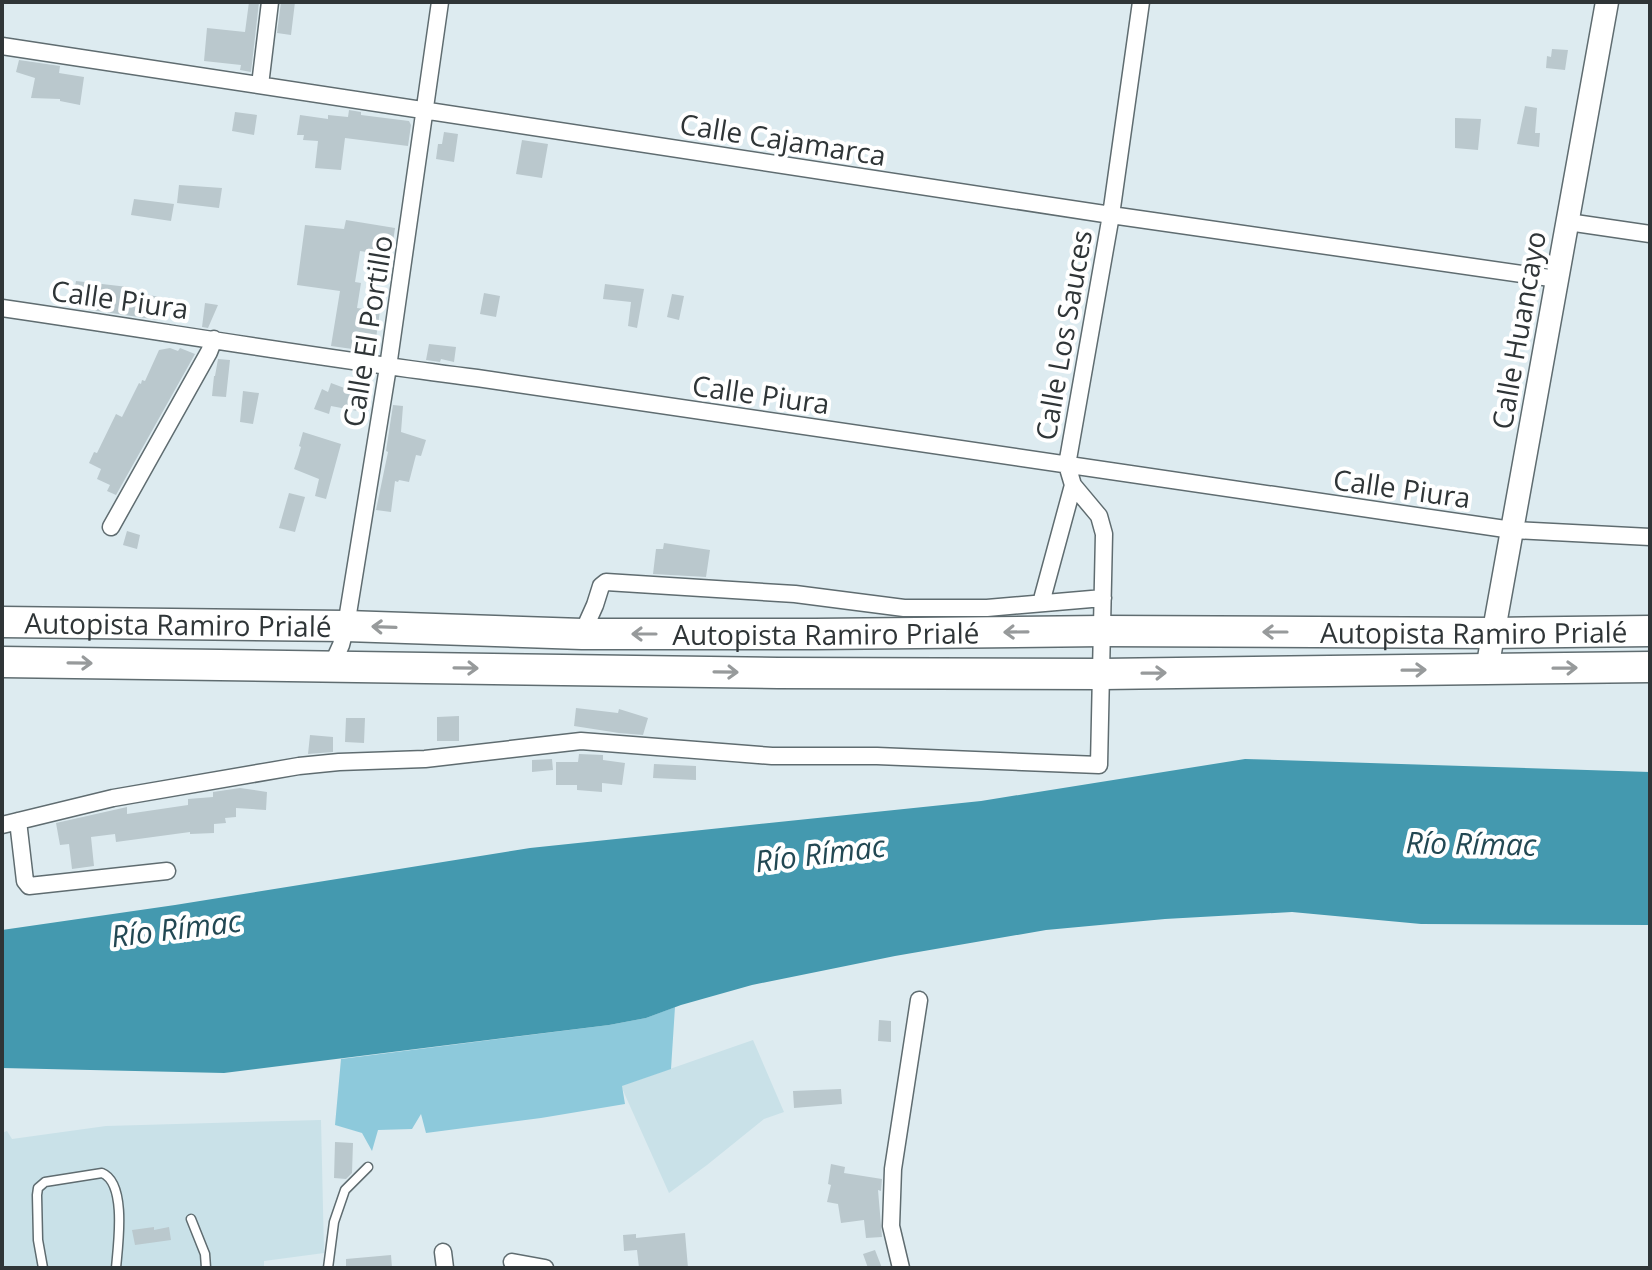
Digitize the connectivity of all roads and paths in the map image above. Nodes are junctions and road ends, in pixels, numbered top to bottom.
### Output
1 (270, 2) edge
2 (440, 2) edge
3 (1141, 2) edge
4 (1607, 2) edge
5 (2, 46) edge
6 (260, 85) junction
7 (426, 110) junction
8 (1111, 215) junction
9 (1568, 222) junction
10 (1650, 234) edge
11 (1557, 279) junction
12 (2, 308) edge
13 (214, 339) junction
14 (388, 367) junction
15 (1067, 465) junction
16 (1073, 485) junction
17 (111, 527) dead end
18 (1512, 530) junction
19 (1650, 537) edge
20 (1103, 598) junction
21 (1041, 603) junction
22 (2, 622) edge
23 (346, 626) junction
24 (1103, 631) junction
25 (1650, 631) edge
26 (1493, 633) junction
27 (582, 634) junction
28 (2, 662) edge
29 (332, 665) junction
30 (1650, 667) edge
31 (1487, 669) junction
32 (1102, 674) junction
33 (10, 823) edge
34 (167, 871) dead end
35 (919, 1000) dead end
36 (368, 1167) dead end
37 (191, 1219) dead end
38 (512, 1262) dead end
39 (43, 1268) edge
40 (116, 1268) edge
41 (206, 1268) edge
42 (328, 1268) edge
43 (545, 1268) edge
44 (901, 1268) edge

1 - 6 street
2 - 7 street, Calle El Portillo
3 - 8 street, Calle Los Sauces
4 - 9 street, Calle Huancayo
5 - 6 street, Calle Cajamarca
6 - 7 street, Calle Cajamarca
7 - 8 street, Calle Cajamarca
7 - 14 street, Calle El Portillo
8 - 11 street, Calle Cajamarca
8 - 15 street, Calle Los Sauces
9 - 10 street
9 - 11 street, Calle Huancayo
11 - 18 street, Calle Huancayo
12 - 13 street, Calle Piura
13 - 14 street, Calle Piura
13 - 17 street
14 - 15 street, Calle Piura
14 - 23 street, Calle El Portillo
15 - 16 street, Calle Los Sauces
15 - 18 street, Calle Piura
16 - 20 street, Calle Los Sauces
16 - 21 street
18 - 19 street, Calle Piura
18 - 26 street, Calle Huancayo
20 - 21 street
20 - 24 street, Calle Los Sauces
21 - 27 street
22 - 23 highway, Autopista Ramiro Prialé
27 -> 23 highway, Autopista Ramiro Prialé
23 - 29 street, Calle El Portillo
26 -> 24 highway, Autopista Ramiro Prialé
24 -> 27 highway, Autopista Ramiro Prialé
24 - 32 street, Calle Los Sauces
25 - 26 highway, Autopista Ramiro Prialé
26 - 31 street, Calle Huancayo
28 -> 29 highway, Autopista Ramiro Prialé
29 -> 32 highway, Autopista Ramiro Prialé
31 -> 30 highway, Autopista Ramiro Prialé
32 -> 31 highway, Autopista Ramiro Prialé
32 - 33 street, Calle Los Sauces
33 - 34 street
35 - 44 street
36 - 42 lane
37 - 41 lane
38 - 43 street
39 - 40 lane

